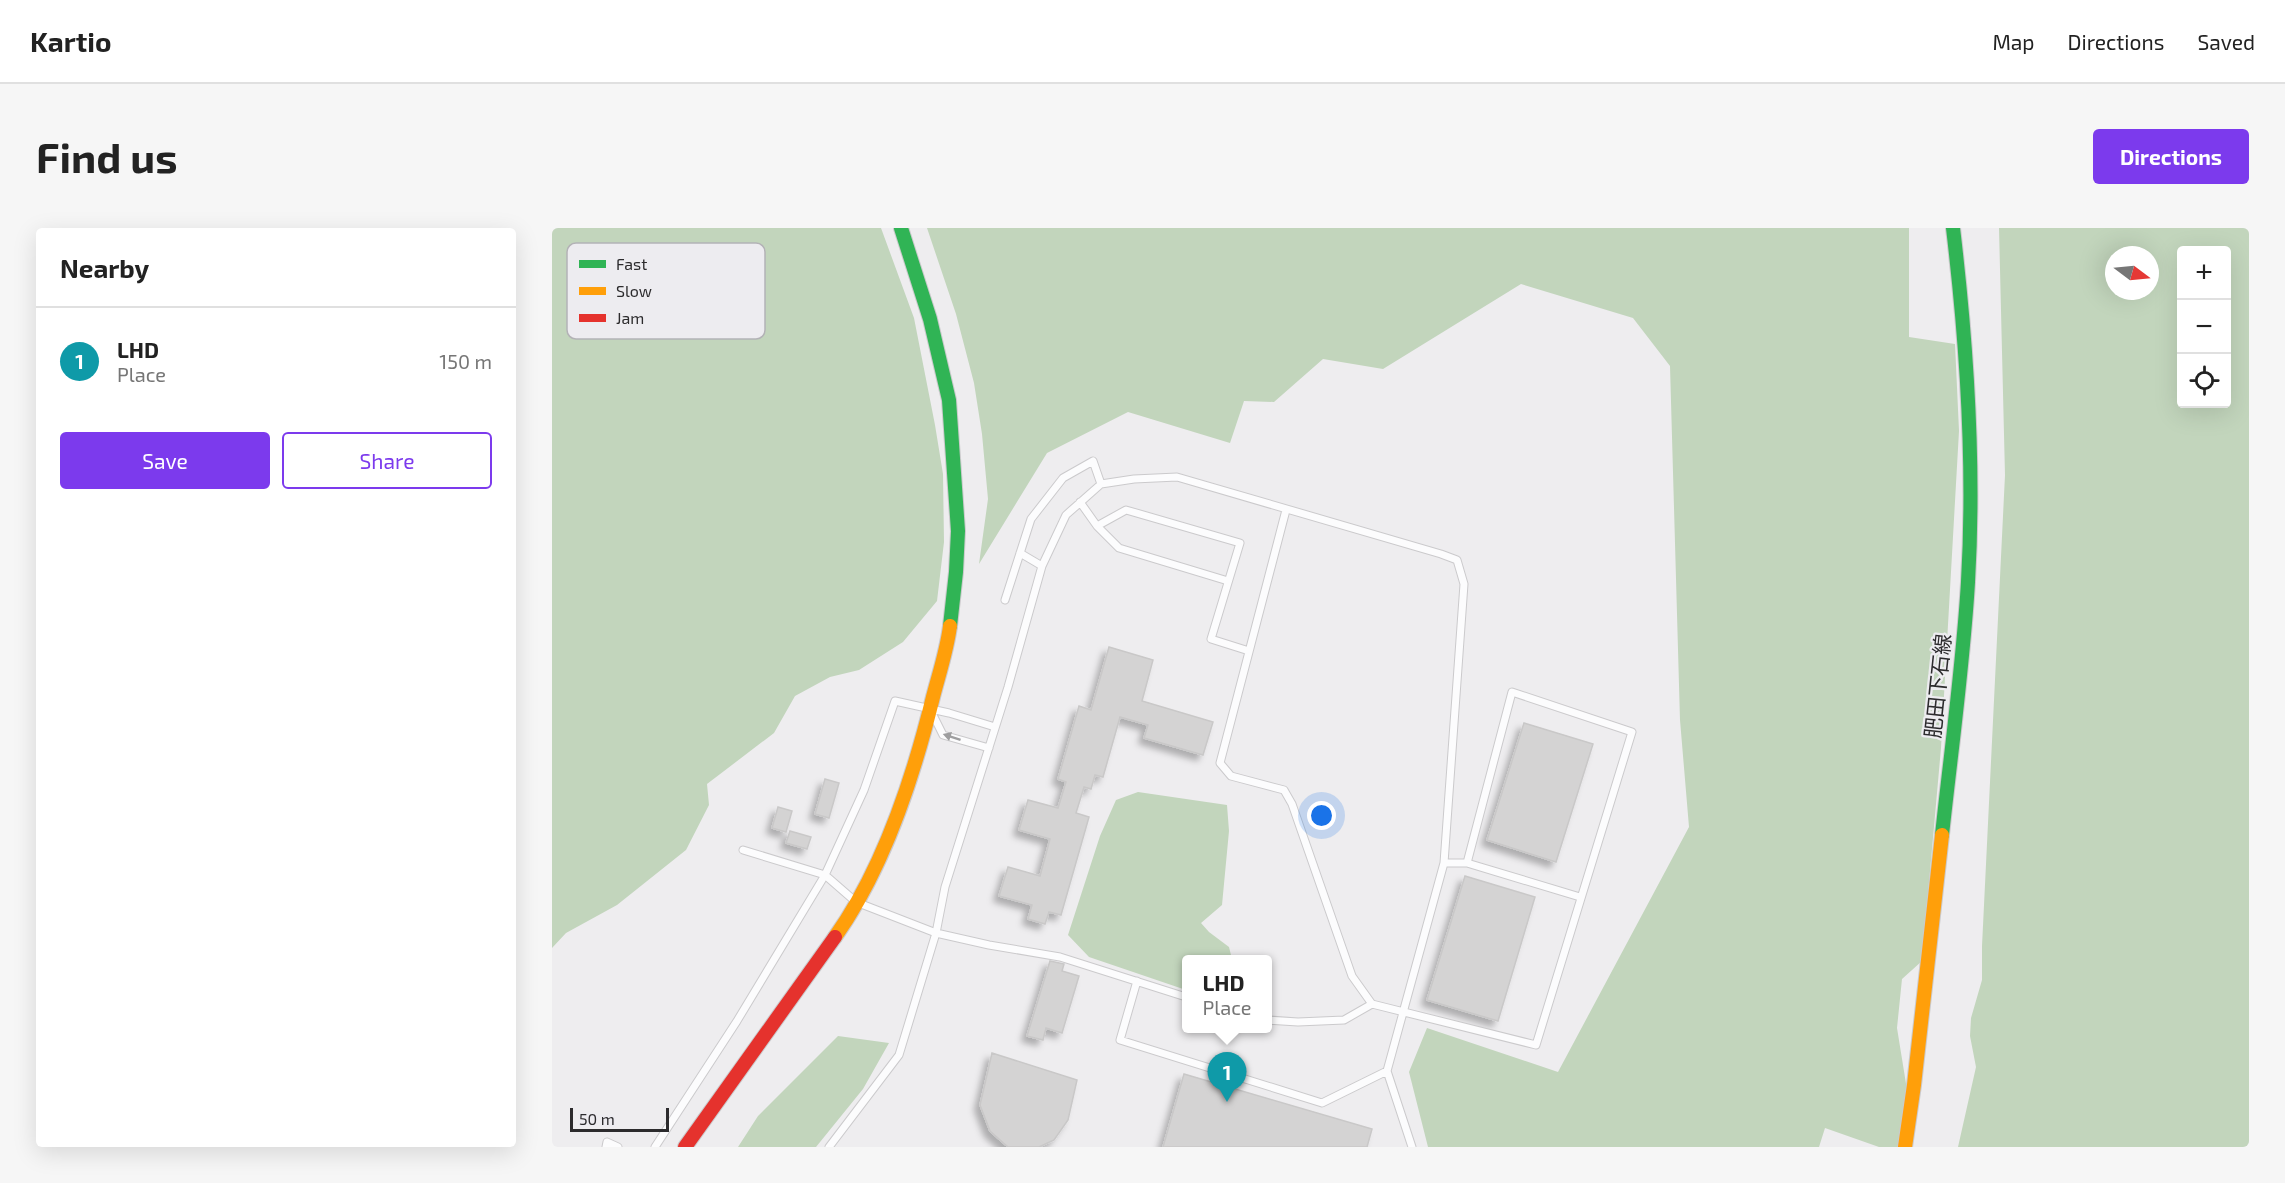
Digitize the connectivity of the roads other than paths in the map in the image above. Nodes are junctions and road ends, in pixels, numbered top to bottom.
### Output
1 (901, 228) edge
2 (1953, 228) edge
3 (1101, 484) junction
4 (1080, 502) junction
5 (1286, 510) junction
6 (1097, 525) junction
7 (1020, 553) junction
8 (1042, 566) junction
9 (1228, 581) junction
10 (1005, 600) dead end
11 (1249, 651) junction
12 (930, 710) junction
13 (995, 727) junction
14 (988, 748) junction
15 (743, 850) dead end
16 (1444, 863) junction
17 (1467, 863) junction
18 (825, 875) junction
19 (1580, 897) junction
20 (856, 902) junction
21 (936, 933) junction
22 (1137, 981) junction
23 (1182, 996) edge
24 (1372, 1004) junction
25 (1402, 1012) junction
26 (1272, 1020) edge
27 (1387, 1071) junction
28 (606, 1147) edge
29 (618, 1147) edge
30 (655, 1147) edge
31 (685, 1147) edge
32 (829, 1147) edge
33 (1412, 1147) edge
34 (1905, 1147) edge

1 - 12 street
2 - 34 street, 肥田下石線
3 - 4 lane
3 - 5 lane
3 - 7 lane
4 - 6 lane
4 - 8 lane
5 - 11 lane
5 - 16 lane
6 - 9 lane
6 - 9 lane
7 - 8 lane
7 - 10 lane
8 - 13 lane
9 - 11 lane
11 - 24 lane
12 - 13 lane
14 -> 12 lane
12 - 18 lane
12 - 20 street
13 - 14 lane
14 - 21 lane
15 - 18 lane
16 - 17 lane
16 - 25 lane
17 - 19 lane
17 - 19 lane
18 - 20 lane
18 - 30 lane
19 - 25 lane
20 - 21 lane
20 - 31 street
21 - 22 lane
21 - 32 lane
22 - 23 lane
22 - 27 lane
24 - 25 lane
24 - 26 lane
25 - 27 lane
27 - 33 lane
28 - 29 lane

